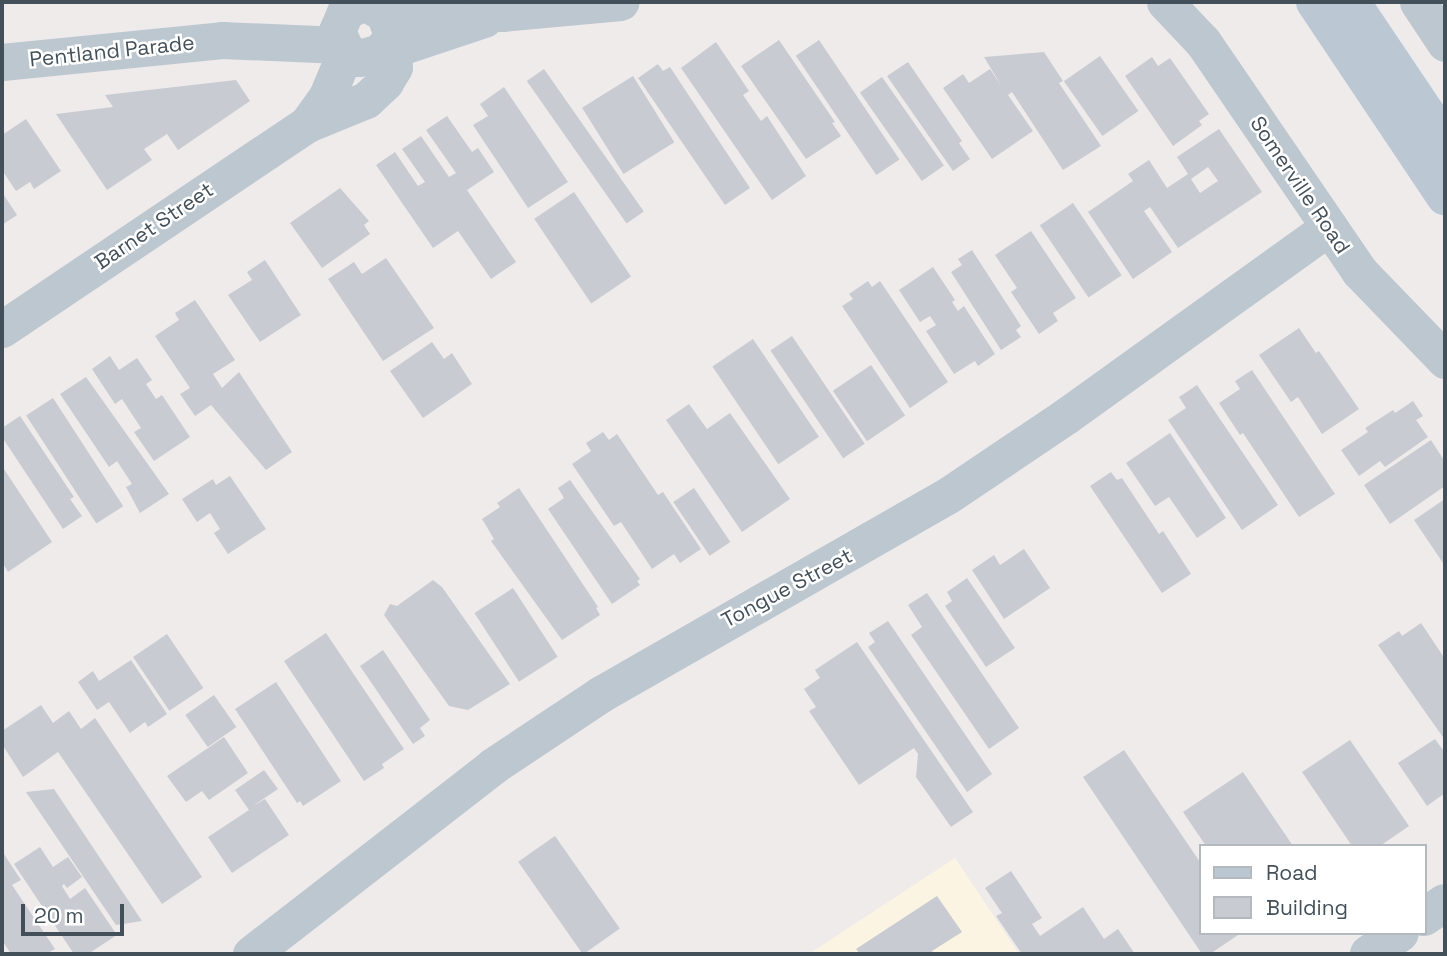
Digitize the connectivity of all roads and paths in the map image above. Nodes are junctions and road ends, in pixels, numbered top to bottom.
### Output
1 (620, 2) edge
2 (1165, 2) edge
3 (1315, 2) edge
4 (1351, 2) edge
5 (1418, 2) edge
6 (359, 6) junction
7 (502, 13) junction
8 (222, 40) junction
9 (1445, 43) edge
10 (369, 47) junction
11 (2, 62) edge
12 (307, 124) junction
13 (1445, 142) edge
14 (1445, 196) edge
15 (1329, 227) junction
16 (2, 329) edge
17 (1445, 360) edge
18 (1445, 903) edge
19 (1426, 916) edge
20 (1397, 935) edge
21 (251, 954) edge
22 (1369, 954) edge

1 - 7 street, Pentland Parade
2 - 15 street, Somerville Road
3 - 14 main road
4 - 13 main road
5 - 9 street
6 - 7 street, Pentland Parade
6 - 8 street, Pentland Parade
6 - 10 street
6 - 10 street
7 - 10 street, Pentland Parade
8 - 10 street, Pentland Parade
8 - 11 street, Pentland Parade
10 - 12 street, Barnet Street
10 - 12 street, Barnet Street
12 - 16 street, Barnet Street
15 - 17 street, Somerville Road
15 - 21 street, Tongue Street
18 - 19 street
20 - 22 street

